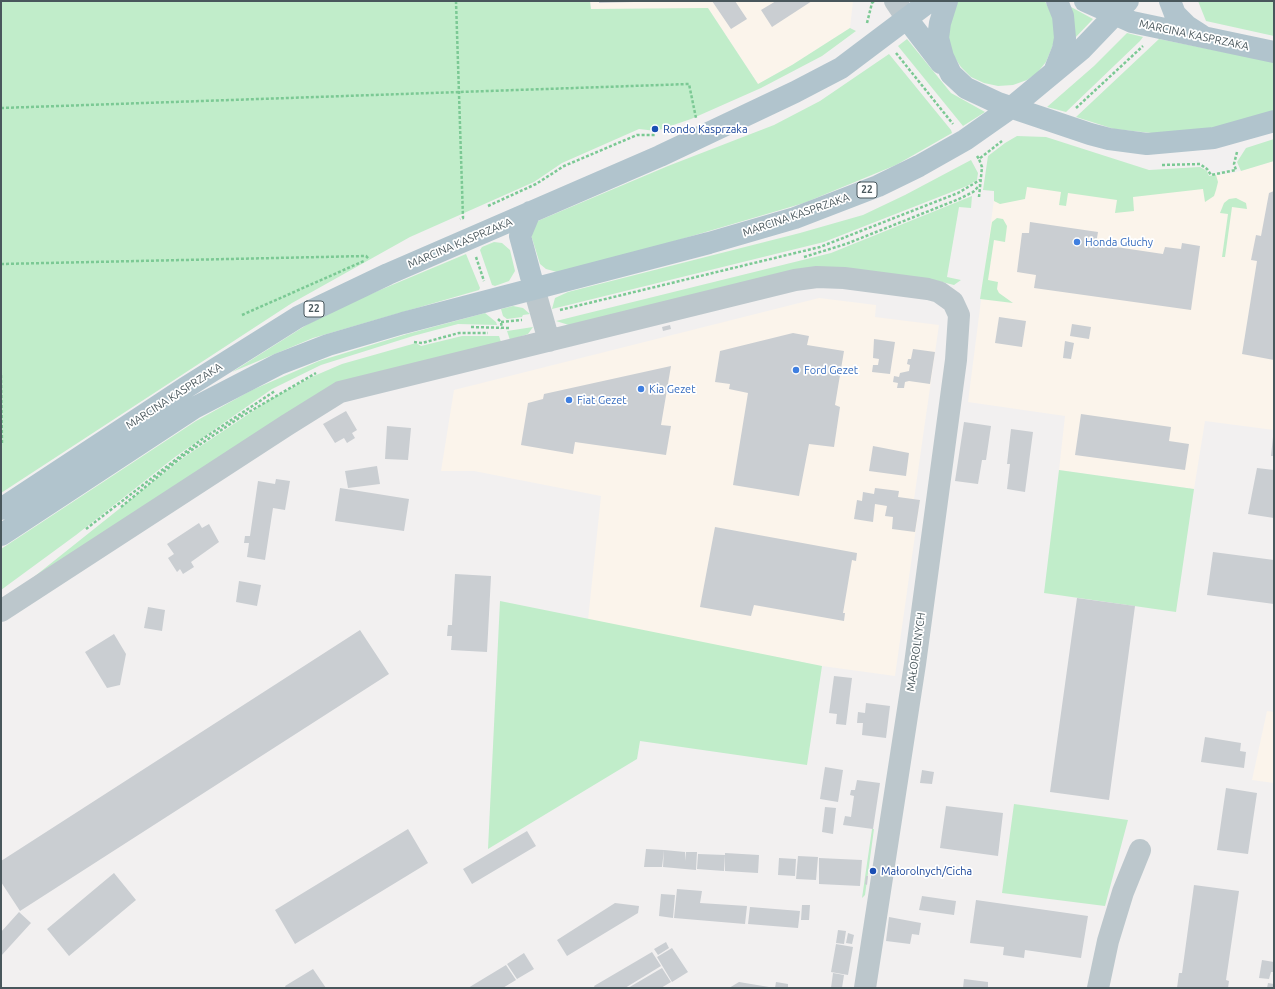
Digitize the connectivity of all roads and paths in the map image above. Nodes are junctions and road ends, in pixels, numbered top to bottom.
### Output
1 (456, 1) edge
2 (895, 1) edge
3 (930, 1) edge
4 (947, 1) edge
5 (1057, 1) edge
6 (1085, 1) edge
7 (1170, 1) edge
8 (1121, 8) edge
9 (907, 19) junction
10 (1157, 28) junction
11 (882, 38) junction
12 (1205, 38) junction
13 (1274, 52) edge
14 (951, 74) junction
15 (1054, 74) junction
16 (458, 92) junction
17 (1012, 107) junction
18 (1, 108) edge
19 (696, 121) dead end
20 (1274, 121) edge
21 (1065, 126) junction
22 (1006, 138) dead end
23 (965, 140) junction
24 (979, 159) junction
25 (980, 180) junction
26 (980, 185) junction
27 (979, 197) dead end
28 (530, 212) junction
29 (456, 221) dead end
30 (375, 256) dead end
31 (800, 258) dead end
32 (369, 259) junction
33 (1, 264) edge
34 (726, 274) dead end
35 (711, 278) dead end
36 (534, 288) junction
37 (242, 315) dead end
38 (542, 315) junction
39 (501, 322) dead end
40 (470, 327) dead end
41 (514, 327) dead end
42 (496, 333) dead end
43 (409, 339) dead end
44 (414, 339) dead end
45 (549, 341) junction
46 (412, 342) dead end
47 (318, 368) dead end
48 (323, 370) dead end
49 (1, 374) edge
50 (289, 383) dead end
51 (277, 390) dead end
52 (2, 445) dead end
53 (1, 510) edge
54 (90, 531) dead end
55 (83, 532) dead end
56 (1, 535) edge
57 (1, 611) edge
58 (1140, 850) dead end
59 (865, 988) edge
60 (1098, 988) edge

1 - 16 path
2 - 9 street
3 - 9 main road, MARCINA KASPRZAKA / 22
4 - 14 main road
5 - 15 main road
6 - 8 main road, MARCINA KASPRZAKA
7 - 12 main road
8 - 10 main road, MARCINA KASPRZAKA
8 - 15 main road, 22
9 - 11 main road, MARCINA KASPRZAKA / 22
9 - 14 main road
10 - 12 main road, MARCINA KASPRZAKA
10 - 21 path
11 - 23 path
11 - 28 main road, MARCINA KASPRZAKA / 22
12 - 13 main road, MARCINA KASPRZAKA
14 - 17 main road
15 - 17 main road, 22
16 - 18 path
16 - 19 path
16 - 29 path
17 - 21 main road
17 - 23 main road, MARCINA KASPRZAKA / 22
20 - 21 main road
22 - 24 path
23 - 24 path
23 - 36 main road, MARCINA KASPRZAKA / 22
24 - 25 path
25 - 26 path
25 - 38 path
26 - 27 path
26 - 31 path
28 - 36 main road
28 - 53 main road, MARCINA KASPRZAKA / 22
30 - 32 path
32 - 33 path
32 - 37 path
34 - 35 path
36 - 38 street
36 - 56 main road, MARCINA KASPRZAKA / 22
38 - 39 path
38 - 45 street
40 - 41 path
42 - 46 path
43 - 44 path
45 - 57 street
45 - 59 street, MAŁOROLNYCH
47 - 50 path
48 - 54 path
49 - 52 path
51 - 55 path
58 - 60 street

